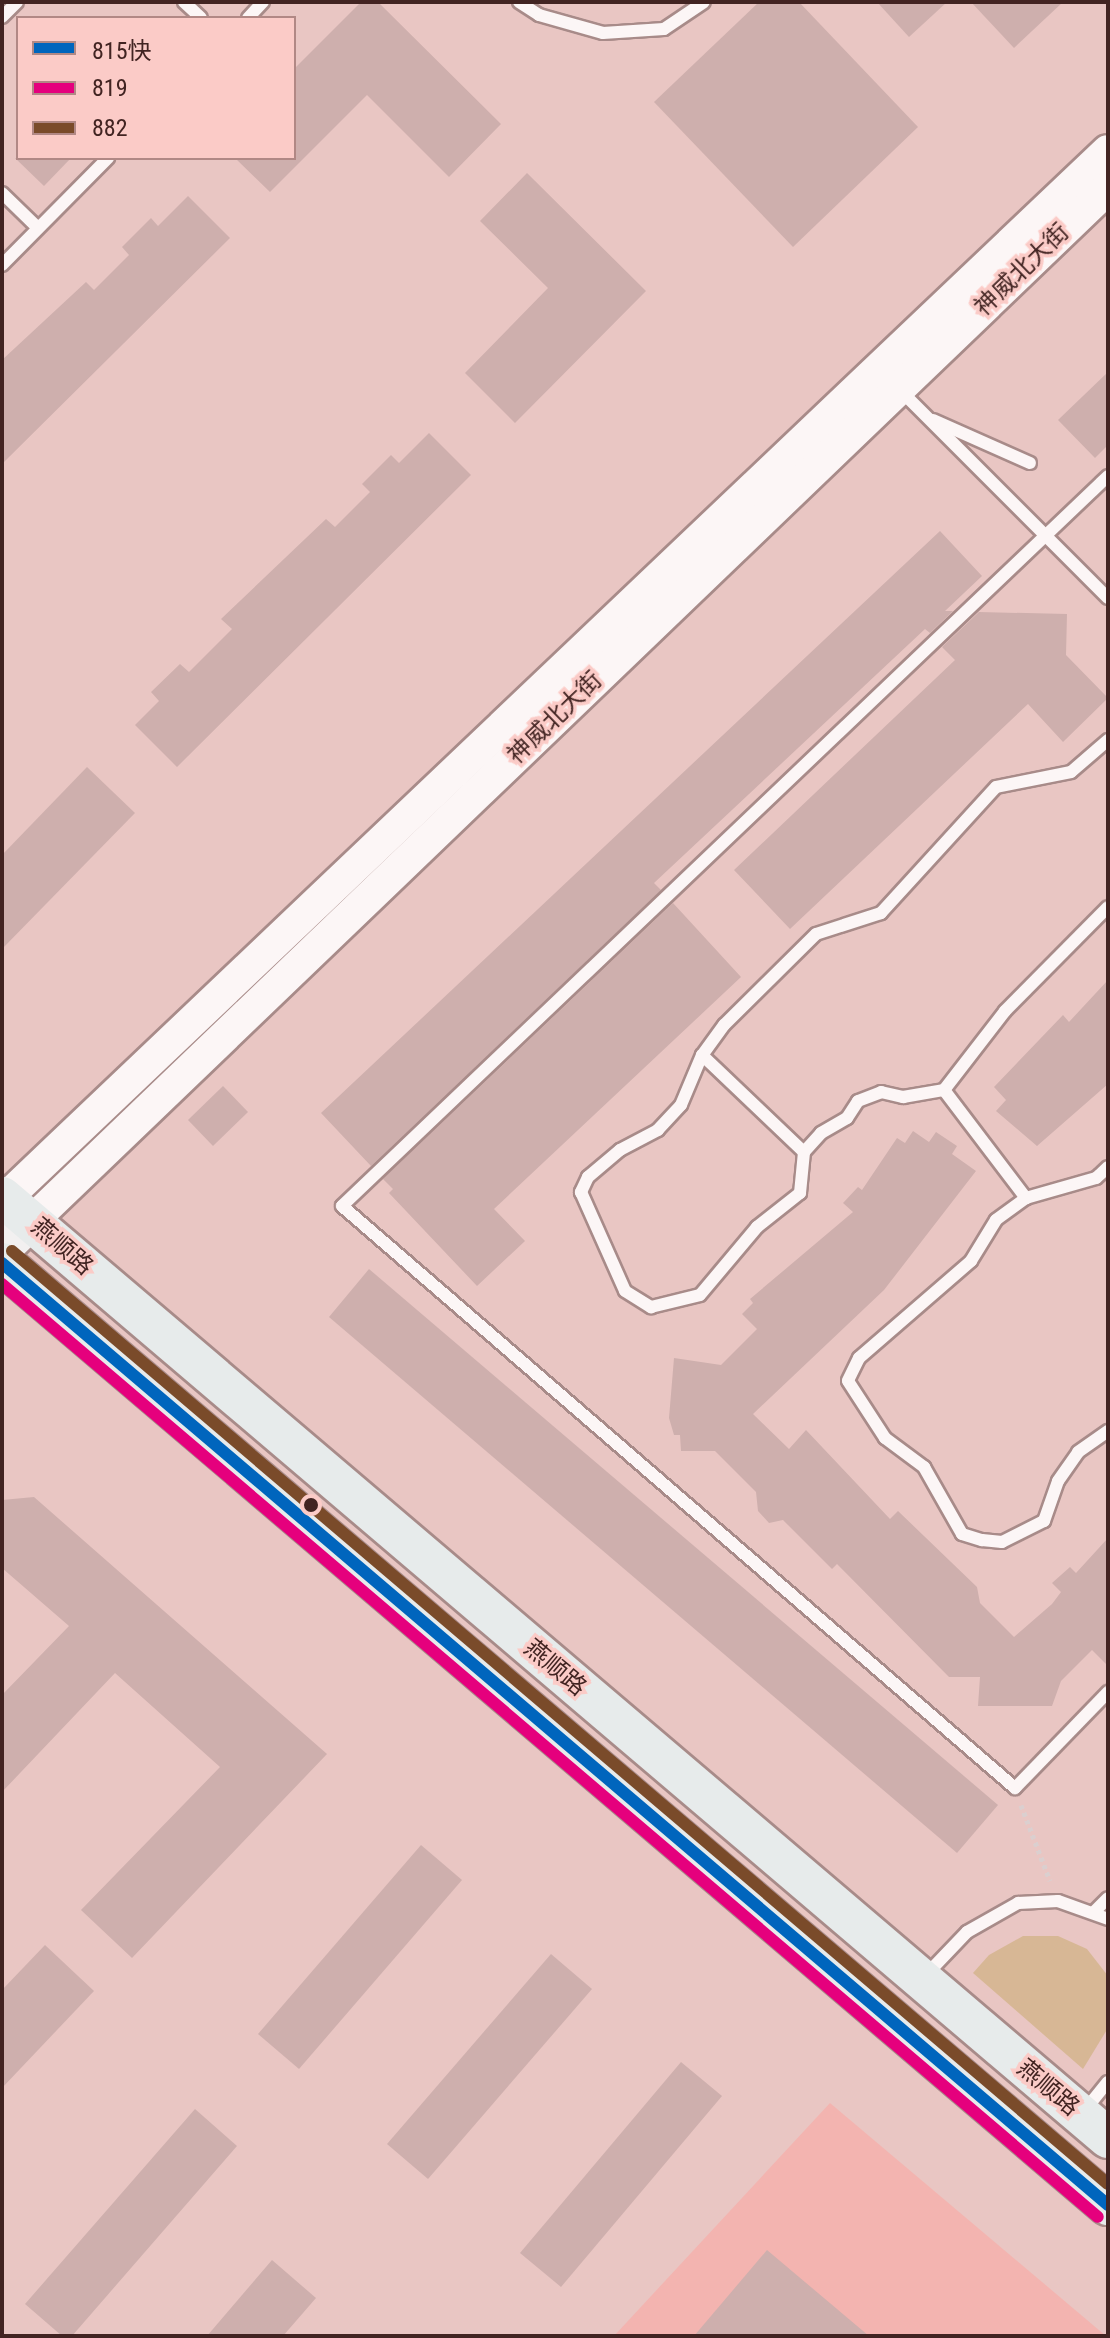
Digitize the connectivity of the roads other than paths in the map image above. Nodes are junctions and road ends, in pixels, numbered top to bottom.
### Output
1 (17, 2) edge
2 (184, 2) edge
3 (519, 2) edge
4 (704, 2) edge
5 (199, 16) edge
6 (2, 17) edge
7 (1108, 151) edge
8 (106, 160) edge
9 (1108, 188) edge
10 (2, 193) edge
11 (38, 228) junction
12 (2, 265) edge
13 (898, 388) junction
14 (926, 417) junction
15 (1030, 463) dead end
16 (1108, 476) edge
17 (1044, 538) junction
18 (1108, 598) edge
19 (1108, 740) edge
20 (1108, 907) edge
21 (702, 1055) junction
22 (944, 1090) junction
23 (804, 1152) junction
24 (1108, 1167) edge
25 (1026, 1198) junction
26 (10, 1205) edge
27 (2, 1250) edge
28 (2, 1263) edge
29 (1108, 1431) edge
30 (1108, 1692) edge
31 (1108, 1898) edge
32 (1095, 1911) junction
33 (1108, 1919) edge
34 (921, 1980) junction
35 (1108, 2082) edge
36 (1094, 2127) edge
37 (1108, 2205) edge

1 - 6 lane
2 - 5 lane
3 - 4 lane
7 - 26 street, 神威北大街
8 - 11 lane
9 - 13 street, 神威北大街
10 - 11 lane
11 - 12 lane
13 - 14 lane
13 - 26 street, 神威北大街
14 - 15 lane
14 - 17 lane
16 - 17 lane
17 - 18 lane
17 - 30 lane
19 - 21 lane
20 - 22 lane
21 - 23 lane
21 - 23 lane
22 - 23 lane
22 - 25 lane
24 - 25 lane
25 - 29 lane
26 - 27 main road, 神威北大街
26 - 34 main road, 燕顺路
28 - 37 main road, 燕顺路
31 - 32 lane
32 - 33 lane
32 - 34 lane
34 - 36 main road, 燕顺路
35 - 36 lane

